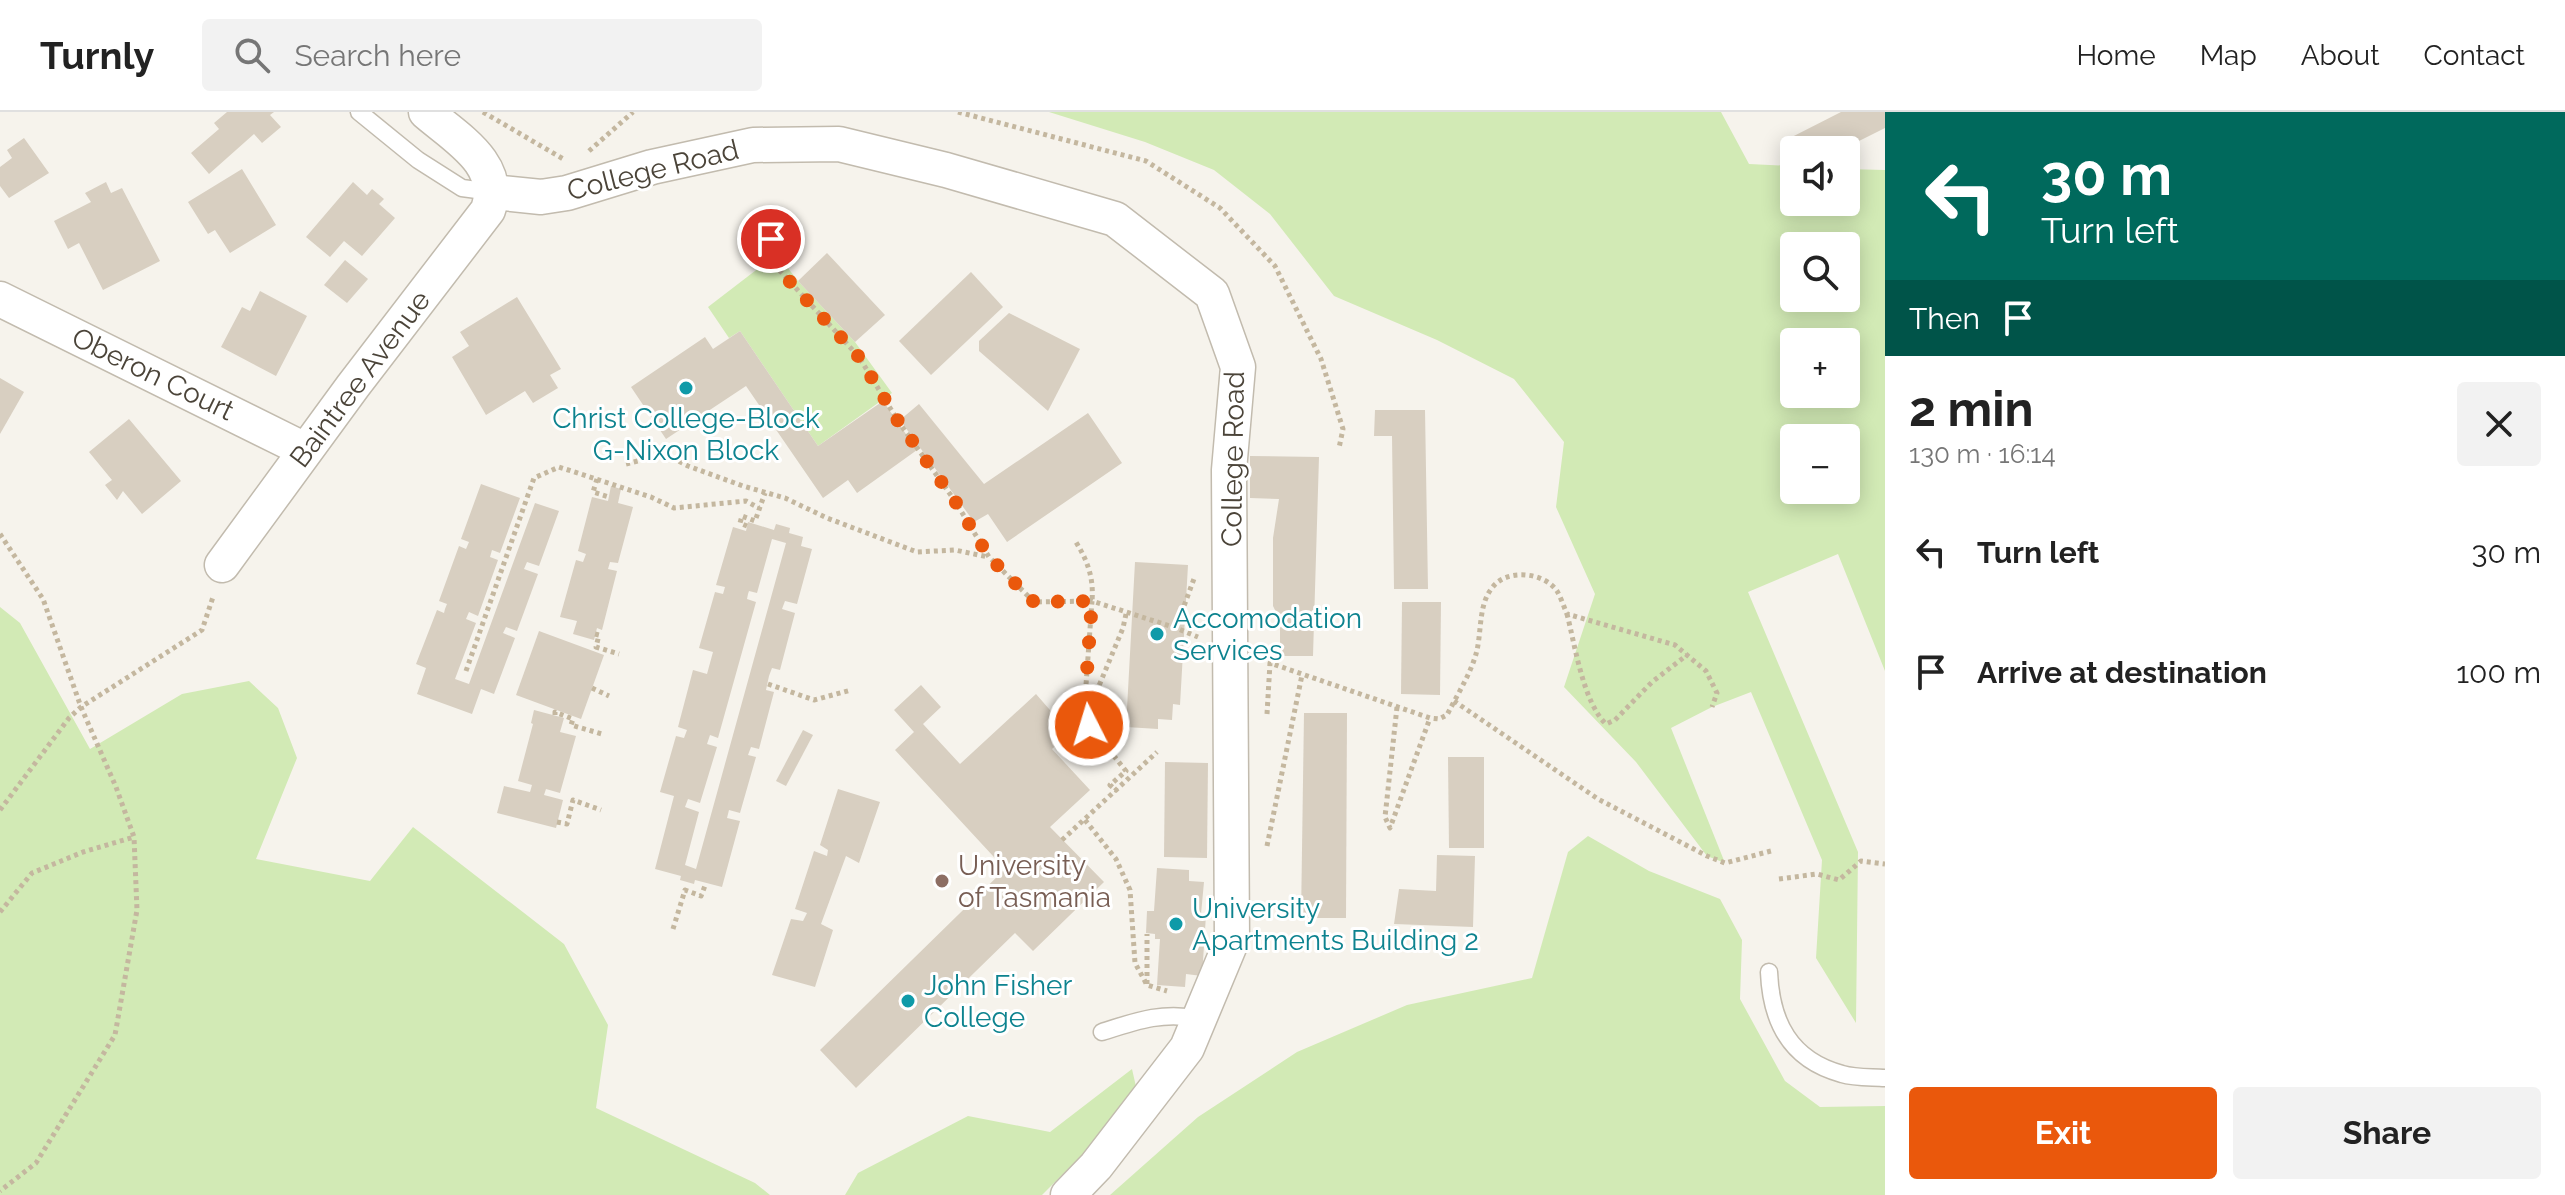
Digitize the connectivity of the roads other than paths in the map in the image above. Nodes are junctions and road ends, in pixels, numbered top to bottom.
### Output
1 (359, 112) edge
2 (426, 112) edge
3 (493, 192) junction
4 (0, 299) edge
5 (305, 450) junction
6 (222, 565) road end
7 (1769, 972) dead end
8 (1199, 1019) junction
9 (1102, 1032) dead end
10 (1885, 1078) edge
11 (1068, 1195) edge

1 - 3 lane
2 - 3 street
3 - 5 street, Baintree Avenue
3 - 8 street, College Road
4 - 5 street, Oberon Court
5 - 6 street, Baintree Avenue
7 - 10 lane
8 - 9 lane
8 - 11 street, College Road

